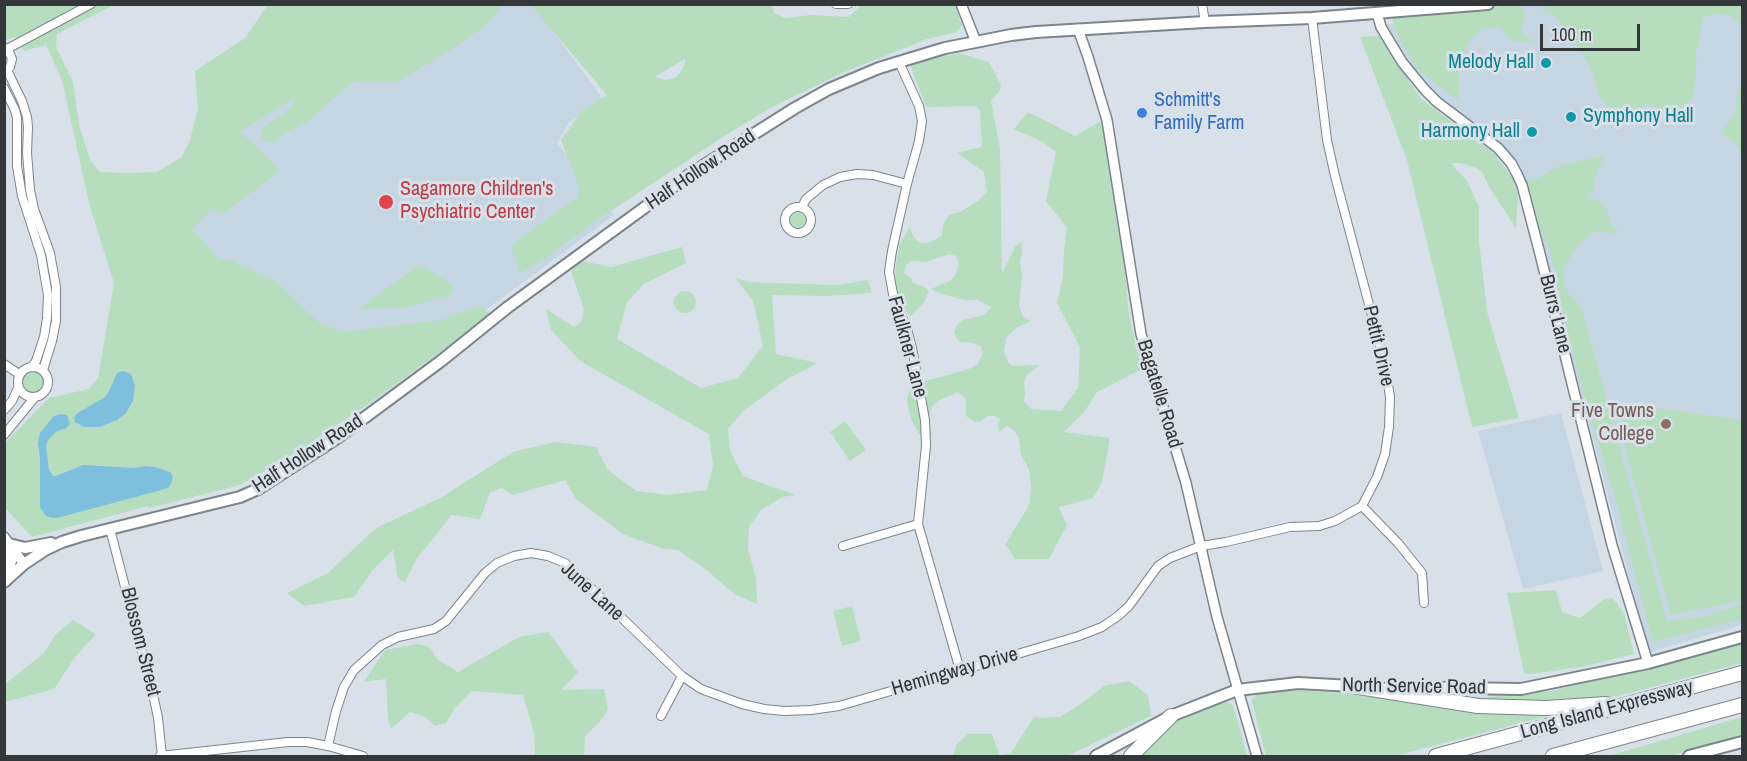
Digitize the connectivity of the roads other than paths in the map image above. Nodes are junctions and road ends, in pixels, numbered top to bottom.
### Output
1 (91, 4) edge
2 (836, 4) edge
3 (848, 4) edge
4 (961, 4) edge
5 (1202, 4) edge
6 (1488, 4) edge
7 (1377, 9) edge
8 (1312, 18) junction
9 (1205, 22) junction
10 (1078, 29) junction
11 (976, 42) junction
12 (6, 48) edge
13 (899, 62) junction
14 (6, 71) edge
15 (4, 88) edge
16 (907, 184) junction
17 (802, 207) dead end
18 (4, 364) edge
19 (32, 367) junction
20 (43, 370) junction
21 (19, 374) junction
22 (18, 388) junction
23 (35, 398) junction
24 (4, 410) edge
25 (4, 435) edge
26 (1362, 506) junction
27 (918, 524) junction
28 (110, 529) junction
29 (81, 536) junction
30 (7, 541) edge
31 (843, 546) dead end
32 (1201, 546) junction
33 (24, 564) junction
34 (4, 580) edge
35 (1424, 603) dead end
36 (1743, 637) edge
37 (1648, 663) junction
38 (960, 670) junction
39 (1743, 673) edge
40 (681, 676) junction
41 (1346, 685) junction
42 (1237, 690) junction
43 (1638, 701) junction
44 (1743, 705) edge
45 (661, 716) dead end
46 (1171, 716) junction
47 (1647, 731) junction
48 (1743, 742) edge
49 (328, 746) junction
50 (160, 756) edge
51 (363, 756) edge
52 (1096, 756) edge
53 (1131, 756) edge
54 (1257, 756) edge
55 (1436, 756) edge
56 (1553, 756) edge
57 (1569, 756) edge
58 (1689, 756) edge

1 - 12 street
2 - 3 street
4 - 11 street
5 - 9 street
6 - 7 main road, Half Hollow Road
7 - 8 main road, Half Hollow Road
7 - 37 street, Burrs Lane
8 - 9 main road, Half Hollow Road
8 - 26 street, Pettit Drive
9 - 10 main road, Half Hollow Road
10 - 11 main road, Half Hollow Road
10 - 32 street, Bagatelle Road
11 - 13 main road, Half Hollow Road
12 - 14 street
13 - 16 street, Faulkner Lane
13 - 28 main road, Half Hollow Road
14 - 20 street
15 - 19 street
16 - 17 street
16 - 27 street, Faulkner Lane
18 - 21 street
19 - 20 street
19 - 21 street
20 - 23 street
21 - 22 street
22 - 23 street
22 - 24 street
23 - 25 street
26 - 32 street
26 - 35 street
27 - 31 street
27 - 38 street, Faulkner Lane
28 - 29 main road, Half Hollow Road
28 - 50 street, Blossom Street
29 - 30 main road
29 - 33 main road, Half Hollow Road
30 - 33 street
30 - 34 main road
32 - 38 street, Hemingway Drive
32 - 42 street, Bagatelle Road
33 - 34 main road, Half Hollow Road
36 - 37 main road, North Service Road
37 - 41 main road, North Service Road
38 - 40 street, Hemingway Drive
39 - 43 highway, Long Island Expressway
40 - 45 street
40 - 49 street, June Lane
41 - 42 main road, North Service Road
41 - 43 highway
42 - 46 main road, North Service Road
42 - 54 street, Bagatelle Road
43 - 55 highway, Long Island Expressway
44 - 47 highway, Long Island Expressway
46 - 52 main road, North Service Road
46 - 53 highway
47 - 56 highway, Long Island Expressway
47 - 57 highway
48 - 58 main road
49 - 50 street
49 - 51 street

